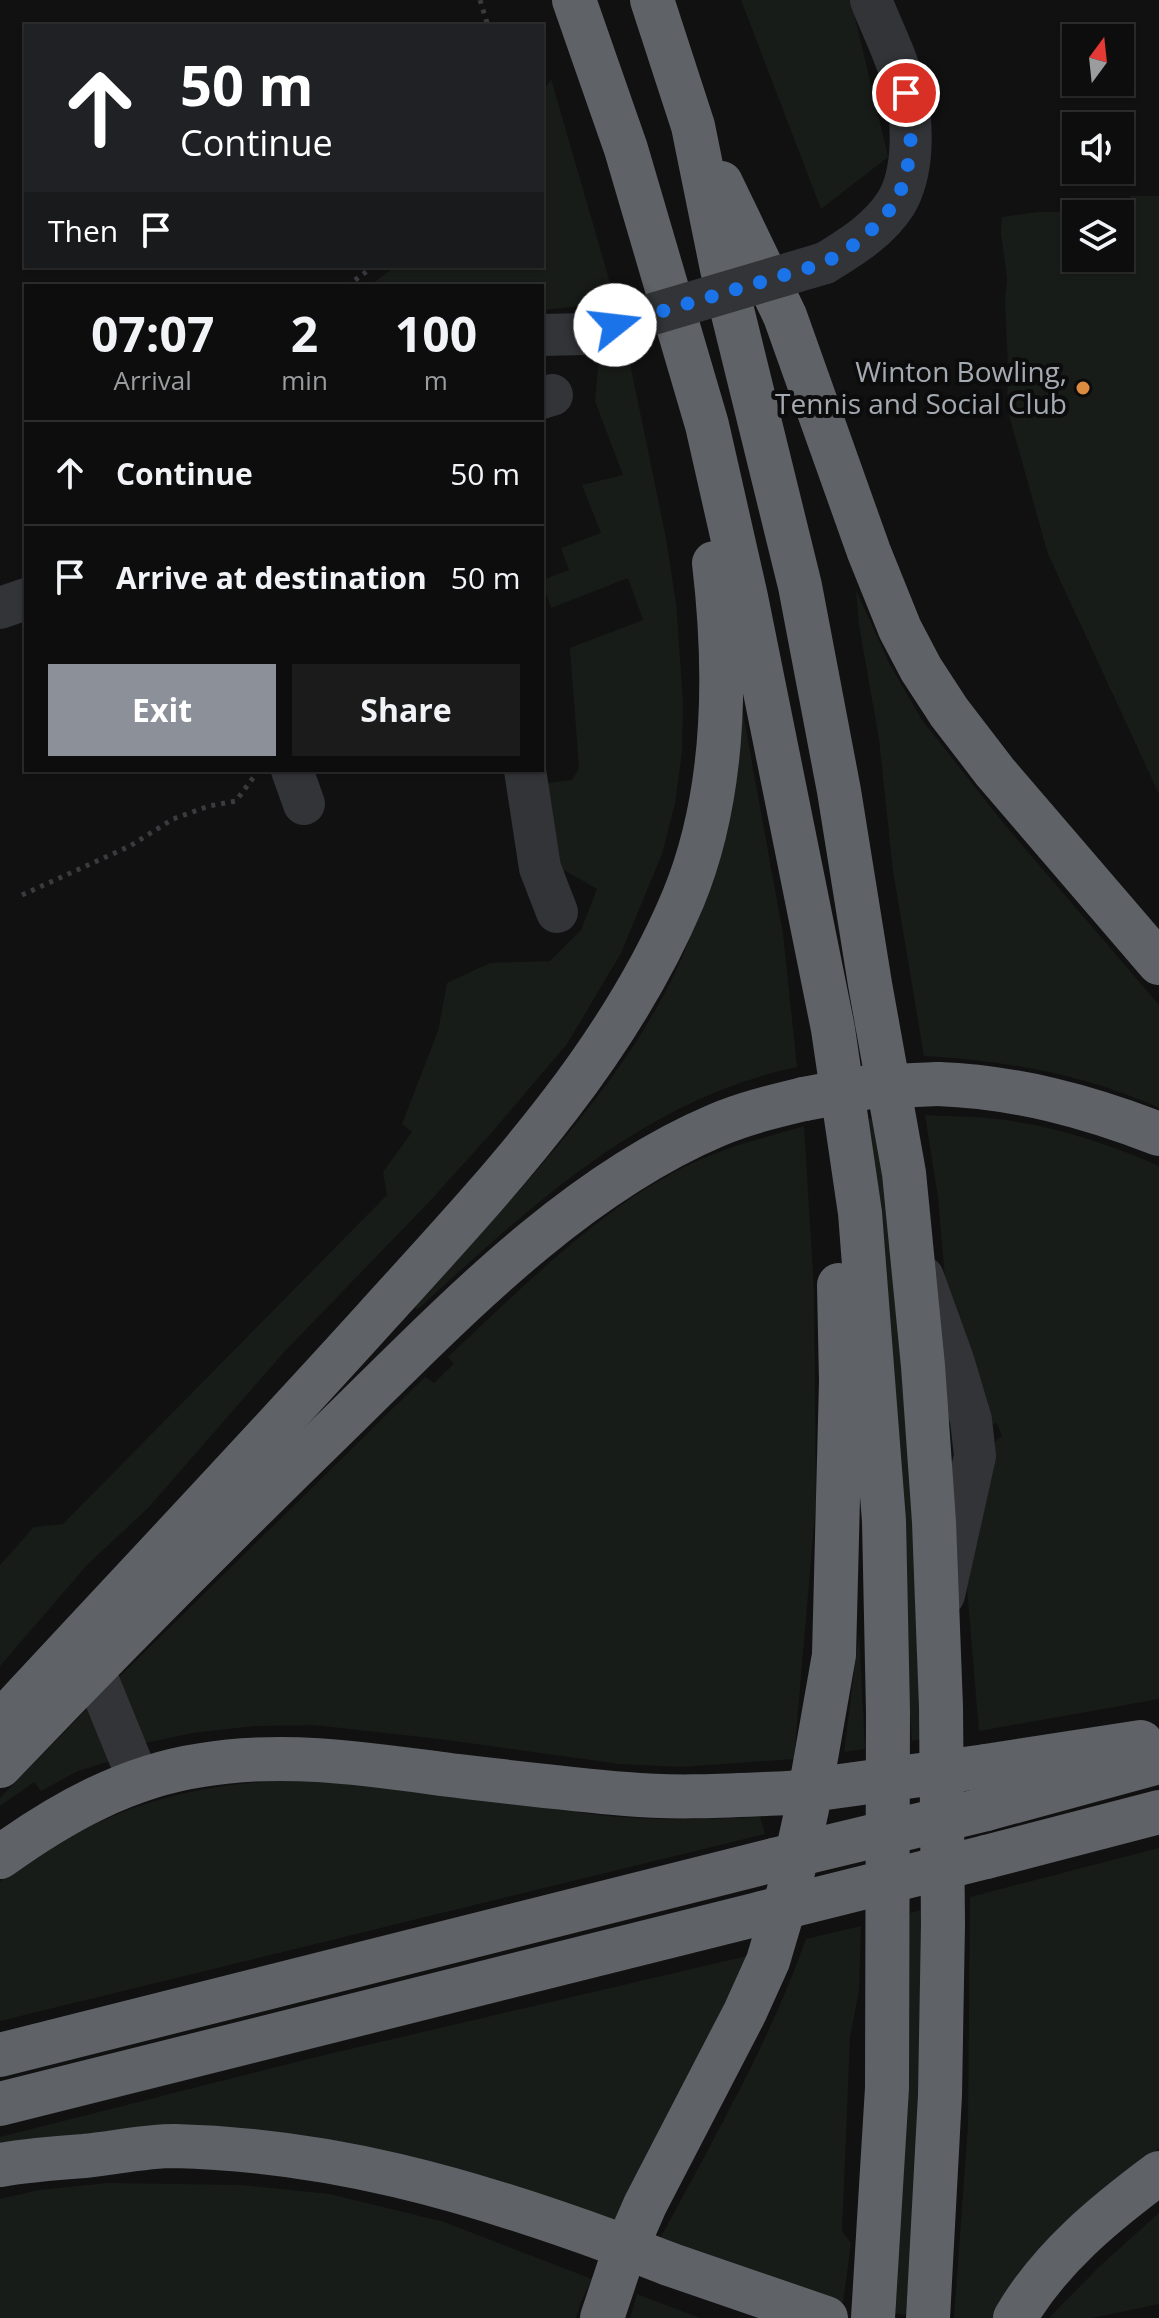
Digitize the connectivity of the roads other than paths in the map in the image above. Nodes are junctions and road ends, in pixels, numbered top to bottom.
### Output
1 (574, 0) edge
2 (652, 0) edge
3 (871, 0) edge
4 (693, 126) junction
5 (655, 250) junction
6 (544, 335) edge
7 (24, 600) edge
8 (0, 608) edge
9 (525, 772) edge
10 (1060, 845) junction
11 (557, 912) dead end
12 (1159, 933) edge
13 (1159, 963) edge
14 (833, 1029) junction
15 (1159, 1134) edge
16 (93, 1668) junction
17 (0, 1723) edge
18 (1159, 1739) edge
19 (1159, 1762) edge
20 (0, 1766) edge
21 (139, 1781) junction
22 (1159, 1812) edge
23 (0, 1857) edge
24 (0, 2055) edge
25 (0, 2104) edge
26 (0, 2165) edge
27 (1159, 2173) edge
28 (602, 2318) edge
29 (826, 2318) edge
30 (873, 2318) edge
31 (928, 2318) edge
32 (1015, 2318) edge

1 - 5 highway
2 - 4 highway
3 - 6 lane, bridge
4 - 10 highway
4 - 31 highway
5 - 14 highway
5 - 17 highway
7 - 8 lane
9 - 11 lane
10 - 12 highway
10 - 13 highway
14 - 28 highway
14 - 30 highway
15 - 16 highway, bridge
16 - 20 highway
16 - 21 lane
18 - 21 highway, bridge
19 - 24 highway, bridge
21 - 23 highway
22 - 25 highway, bridge
26 - 29 highway, bridge
27 - 32 highway

